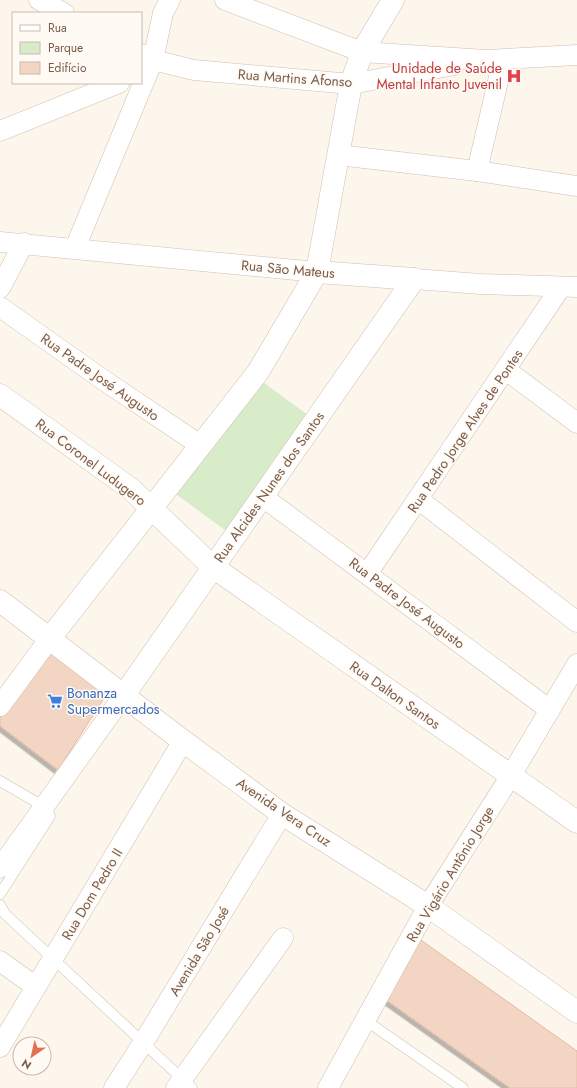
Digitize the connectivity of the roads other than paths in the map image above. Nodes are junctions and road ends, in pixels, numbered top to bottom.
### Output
1 (39, 0) edge
2 (170, 0) edge
3 (225, 0) edge
4 (393, 0) edge
5 (62, 12) edge
6 (362, 52) junction
7 (577, 55) edge
8 (495, 60) junction
9 (146, 65) edge
10 (142, 75) edge
11 (117, 84) edge
12 (139, 84) edge
13 (351, 84) junction
14 (0, 131) edge
15 (338, 154) junction
16 (477, 171) junction
17 (577, 186) edge
18 (0, 242) edge
19 (24, 243) junction
20 (75, 248) junction
21 (317, 272) junction
22 (414, 279) junction
23 (569, 287) edge
24 (0, 288) edge
25 (0, 307) edge
26 (506, 370) junction
27 (0, 395) edge
28 (577, 423) edge
29 (200, 445) junction
30 (263, 497) junction
31 (418, 500) junction
32 (152, 509) junction
33 (213, 567) junction
34 (367, 574) junction
35 (0, 601) edge
36 (577, 622) edge
37 (50, 638) junction
38 (577, 664) edge
39 (124, 695) junction
40 (0, 706) edge
41 (550, 710) junction
42 (183, 741) junction
43 (510, 777) junction
44 (0, 781) edge
45 (43, 806) junction
46 (282, 814) junction
47 (577, 822) edge
48 (0, 868) edge
49 (0, 894) edge
50 (0, 905) edge
51 (428, 906) junction
52 (283, 938) dead end
53 (53, 960) junction
54 (0, 961) edge
55 (36, 987) junction
56 (577, 1012) edge
57 (366, 1020) junction
58 (144, 1043) junction
59 (0, 1047) edge
60 (124, 1084) edge
61 (184, 1085) edge
62 (328, 1088) edge
63 (463, 1088) edge

1 - 5 street
2 - 9 street
3 - 6 street, Rua Martins Afonso
4 - 6 main road
6 - 8 street, Rua Martins Afonso
6 - 13 main road
7 - 8 street, Rua Martins Afonso
8 - 13 street, Rua Martins Afonso
8 - 16 street
9 - 10 street
9 - 13 street, Rua Martins Afonso
11 - 14 street
12 - 20 street
13 - 15 main road
15 - 16 street
15 - 21 main road
16 - 17 street
18 - 19 street, Rua São Mateus
19 - 20 street, Rua São Mateus
19 - 24 street
20 - 21 street, Rua São Mateus
21 - 22 main road, Rua São Mateus
21 - 29 main road
22 - 23 street, Rua São Mateus
22 - 30 main road, Rua Alcides Nunes dos Santos
23 - 26 street, Rua Pedro Jorge Alves de Pontes
25 - 29 street, Rua Padre José Augusto
26 - 28 street
26 - 31 street, Rua Pedro Jorge Alves de Pontes
27 - 32 main road, Rua Coronel Ludugero
29 - 32 main road
30 - 33 main road, Rua Alcides Nunes dos Santos
30 - 34 street, Rua Padre José Augusto
31 - 34 street, Rua Pedro Jorge Alves de Pontes
31 - 36 street
32 - 33 main road, Rua Coronel Ludugero
32 - 37 main road
33 - 39 main road, Rua Alcides Nunes dos Santos
33 - 43 main road, Rua Dalton Santos
34 - 41 street, Rua Padre José Augusto
35 - 37 main road, Avenida Vera Cruz
37 - 39 main road, Avenida Vera Cruz
37 - 40 street
38 - 41 street, Rua Vigário Antônio Jorge
39 - 42 main road, Avenida Vera Cruz
39 - 45 street
41 - 43 street, Rua Vigário Antônio Jorge
42 - 46 main road, Avenida Vera Cruz
42 - 53 street, Rua Dom Pedro II
43 - 47 main road, Rua Dalton Santos
43 - 51 street, Rua Vigário Antônio Jorge
44 - 45 lane
45 - 48 street
45 - 49 lane
46 - 51 main road, Avenida Vera Cruz
46 - 58 street, Avenida São José
50 - 53 lane
51 - 56 main road, Avenida Vera Cruz
51 - 57 street, Rua Vigário Antônio Jorge
52 - 61 street
53 - 55 street, Rua Dom Pedro II
53 - 58 lane
54 - 55 street
55 - 59 street, Rua Dom Pedro II
57 - 62 street, Rua Vigário Antônio Jorge
57 - 63 lane
58 - 60 street, Avenida São José
58 - 61 lane

